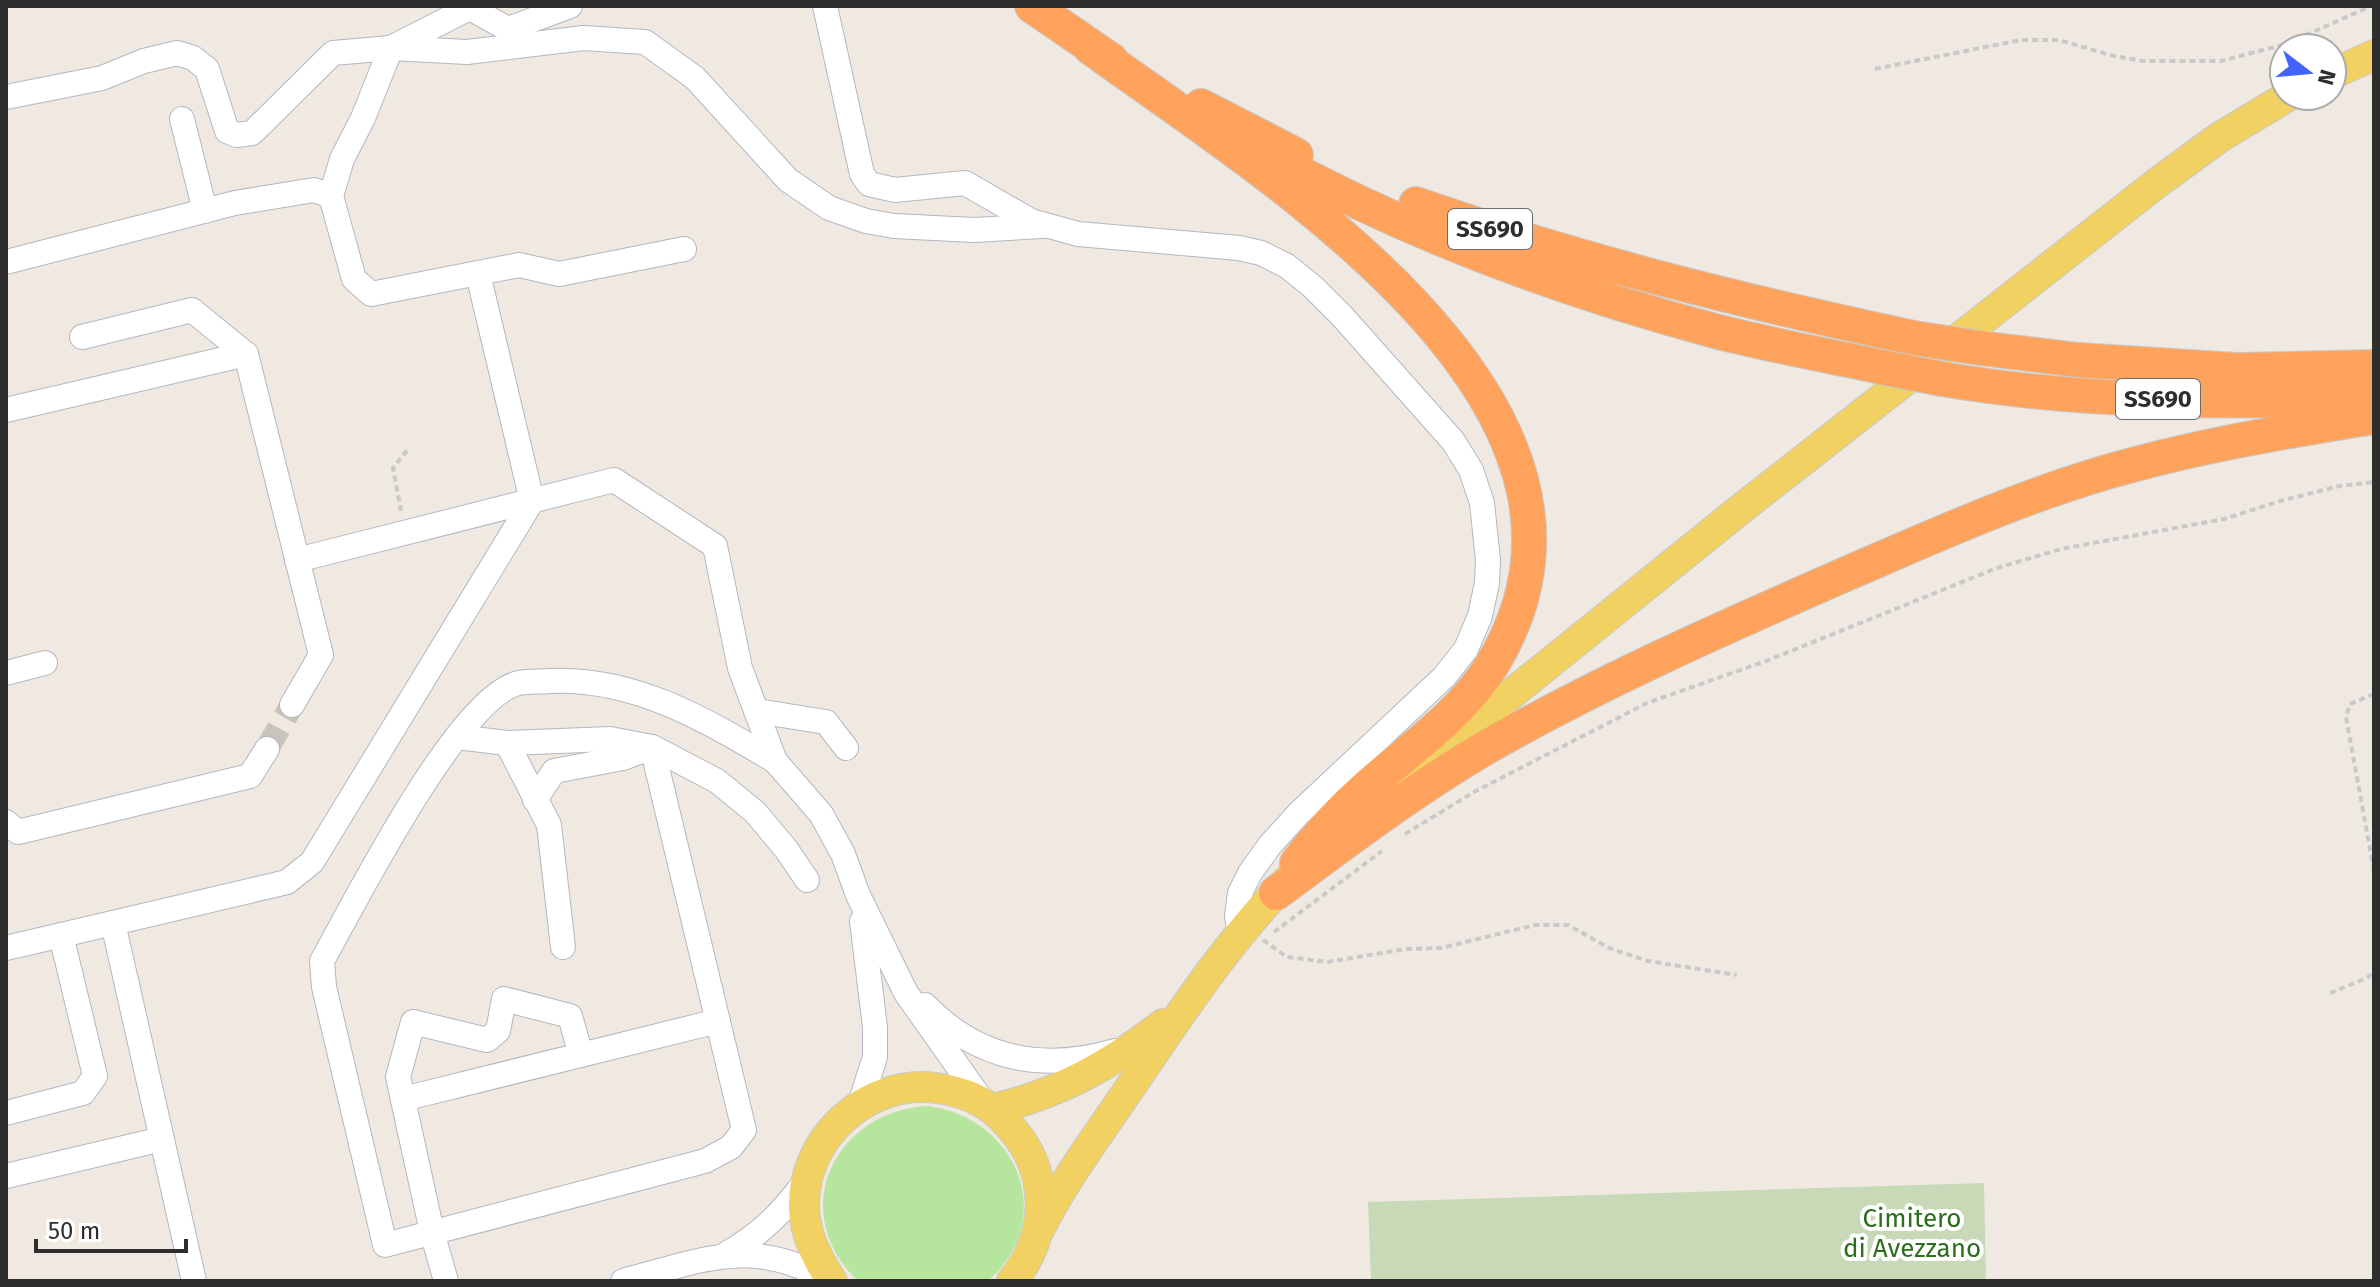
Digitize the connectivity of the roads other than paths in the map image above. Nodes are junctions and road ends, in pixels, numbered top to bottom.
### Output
1 (570, 6) edge
2 (825, 6) edge
3 (1032, 6) edge
4 (472, 7) edge
5 (391, 48) junction
6 (1091, 48) junction
7 (2374, 55) edge
8 (2348, 67) edge
9 (6, 97) edge
10 (2268, 108) edge
11 (182, 119) dead end
12 (331, 196) junction
13 (205, 211) junction
14 (1045, 226) junction
15 (684, 249) dead end
16 (6, 262) edge
17 (478, 274) junction
18 (82, 337) dead end
19 (246, 354) junction
20 (2374, 367) edge
21 (2374, 398) edge
22 (6, 410) edge
23 (2374, 417) edge
24 (532, 501) junction
25 (297, 560) junction
26 (45, 663) dead end
27 (6, 673) edge
28 (292, 705) tunnel mouth
29 (756, 711) junction
30 (457, 737) junction
31 (507, 743) junction
32 (652, 747) junction
33 (846, 748) dead end
34 (267, 749) tunnel mouth
35 (775, 761) junction
36 (535, 800) junction
37 (6, 822) edge
38 (807, 880) dead end
39 (1276, 893) junction
40 (858, 895) junction
41 (113, 923) junction
42 (1240, 934) junction
43 (61, 935) junction
44 (563, 947) dead end
45 (6, 948) edge
46 (896, 974) junction
47 (1188, 1001) junction
48 (718, 1021) junction
49 (1143, 1040) junction
50 (581, 1055) junction
51 (403, 1099) junction
52 (860, 1104) junction
53 (988, 1106) junction
54 (6, 1113) edge
55 (162, 1139) junction
56 (6, 1176) edge
57 (807, 1179) junction
58 (1039, 1230) junction
59 (432, 1232) junction
60 (723, 1255) junction
61 (194, 1281) edge
62 (446, 1281) edge
63 (623, 1281) edge
64 (830, 1281) edge
65 (1012, 1281) edge

1 - 4 street
2 - 14 street
3 - 6 highway, SS690
4 - 5 street
5 - 9 street
5 - 12 street
5 - 14 street
6 - 20 highway, SS690, bridge
6 - 21 highway, SS690, bridge
6 - 39 highway
7 - 8 main road
10 - 39 main road
11 - 13 street
12 - 13 street
12 - 17 street
13 - 16 street
14 - 42 street
15 - 17 street
17 - 24 street
18 - 19 street
19 - 22 street
19 - 25 street
23 - 39 highway
24 - 25 street
24 - 29 street
24 - 41 street
25 - 28 street
26 - 27 street
29 - 33 street
29 - 35 street
30 - 31 street
30 - 35 street
30 - 59 street
31 - 32 street
31 - 36 street
32 - 36 street
32 - 38 street
32 - 48 street
34 - 37 street
35 - 40 street
36 - 44 street
39 - 42 main road
40 - 46 street
40 - 52 street
41 - 43 street
41 - 55 street
42 - 47 main road
43 - 45 street
43 - 54 street
46 - 49 street
46 - 53 street
47 - 49 main road
47 - 58 main road
48 - 50 street
48 - 59 street
49 - 53 main road
50 - 51 street
50 - 51 street
51 - 59 street
52 - 53 main road
52 - 57 main road
53 - 58 main road
55 - 56 street
55 - 61 street
57 - 60 street
57 - 64 main road
58 - 65 main road
59 - 62 street
60 - 63 street
60 - 64 street

